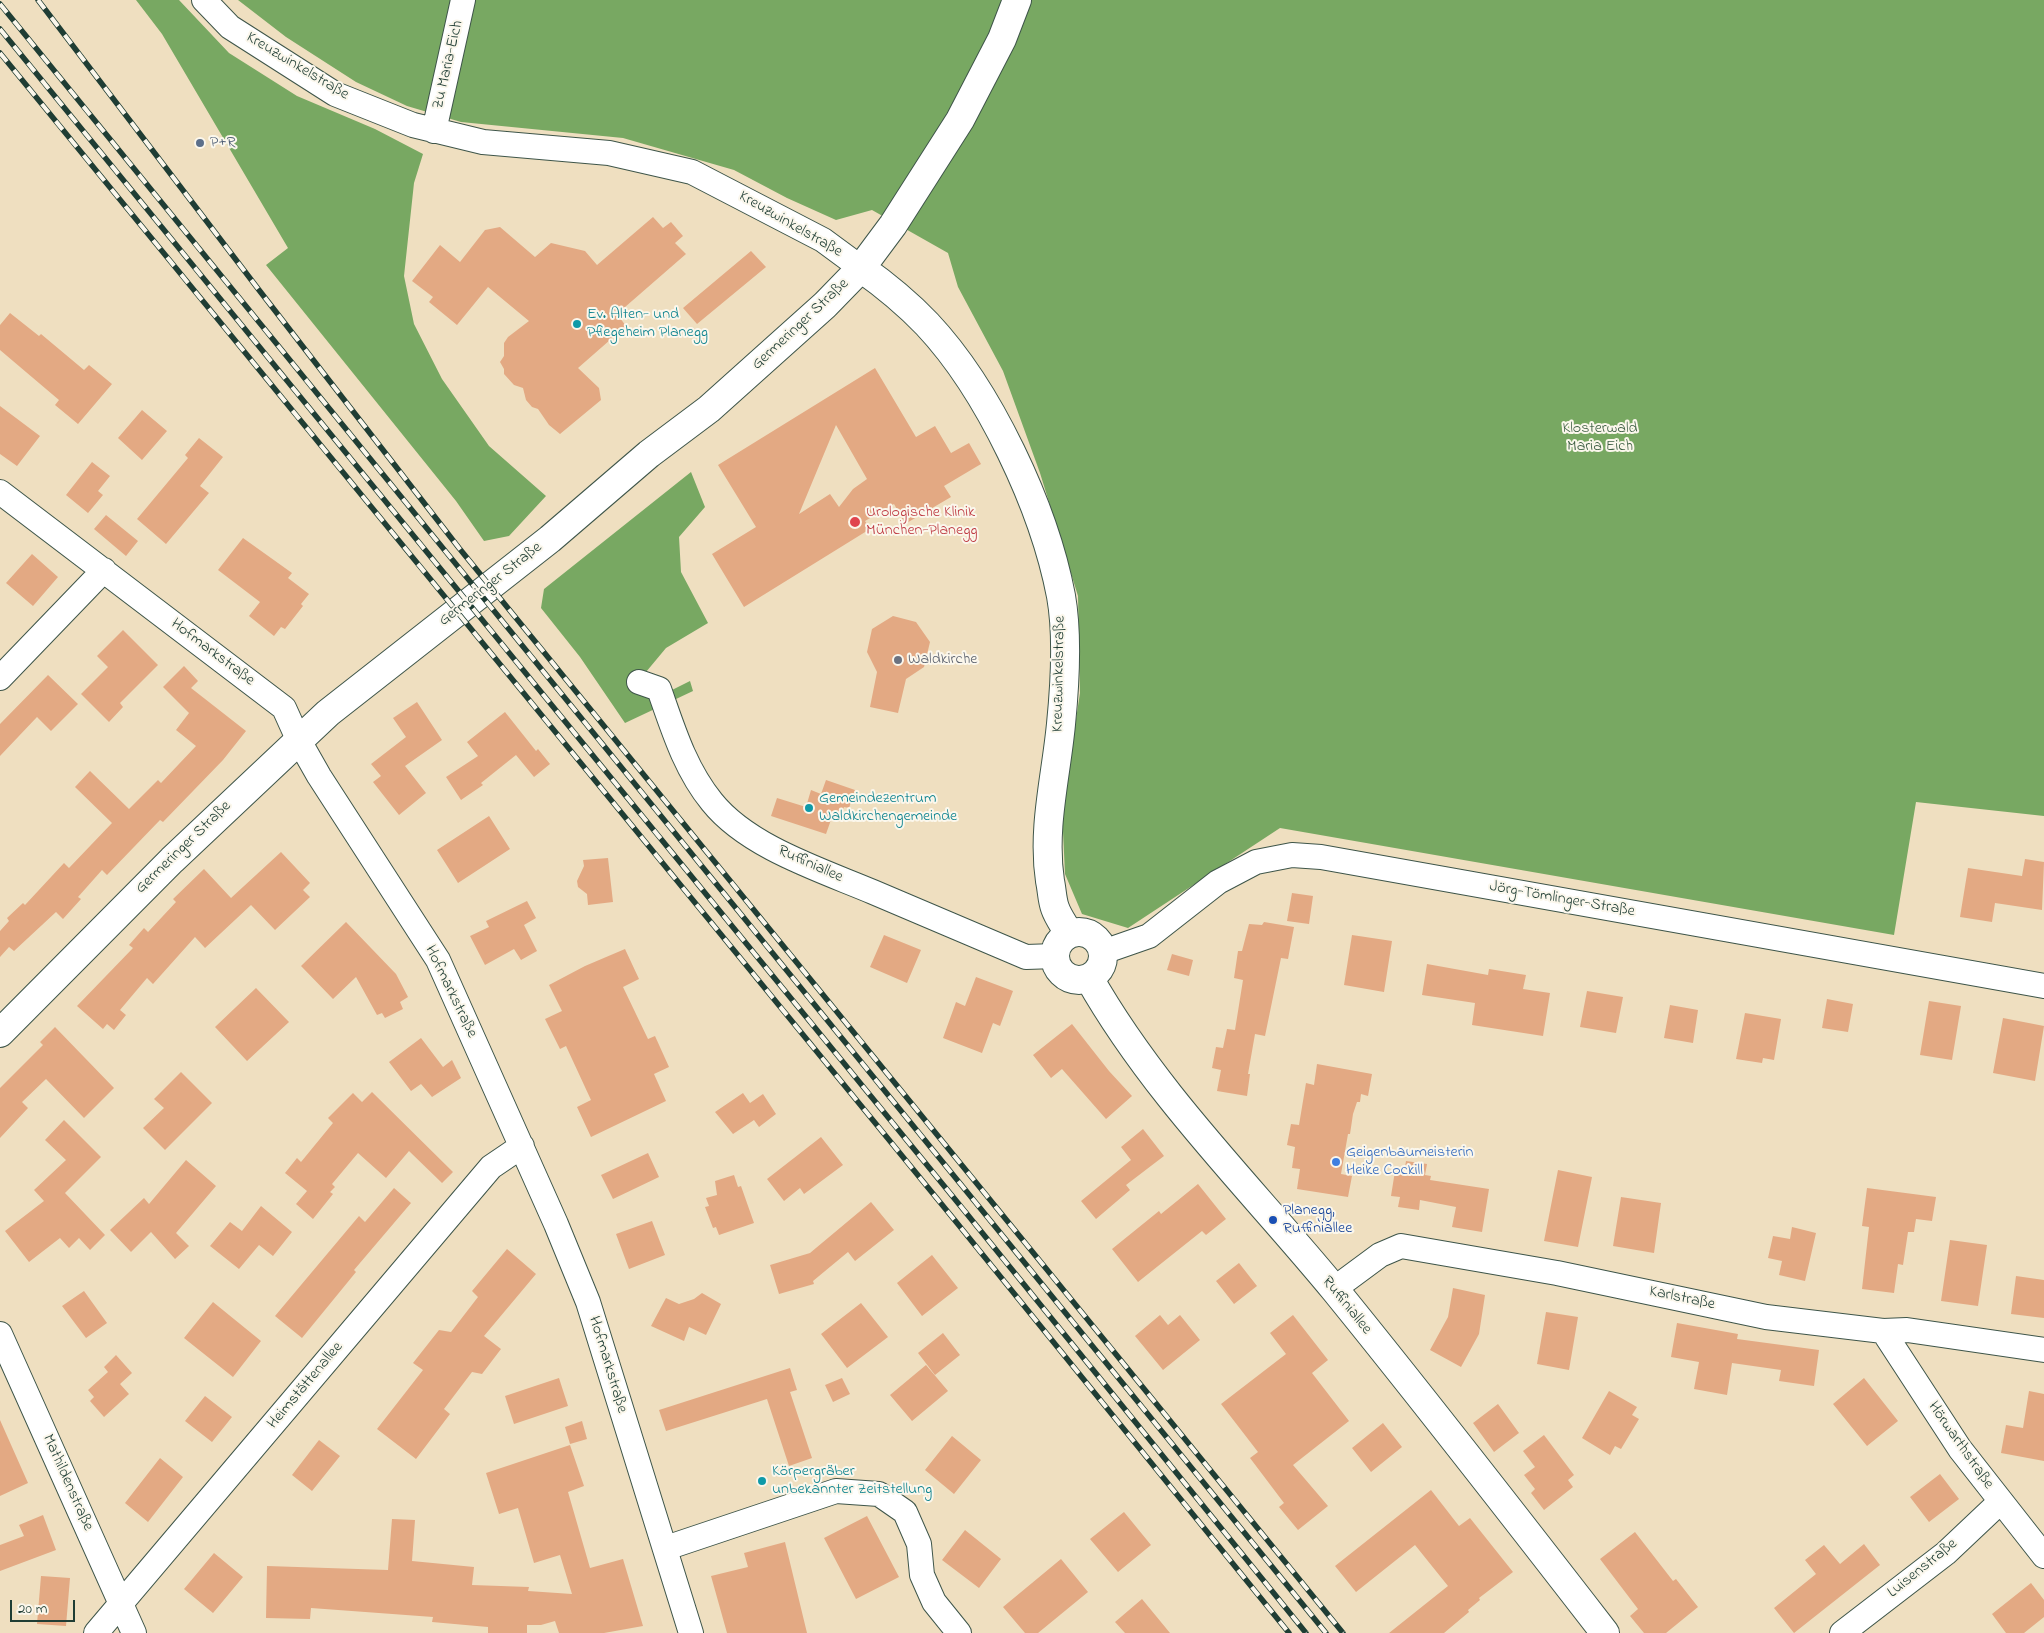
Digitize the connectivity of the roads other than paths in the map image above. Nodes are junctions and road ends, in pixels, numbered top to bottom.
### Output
1 (204, 0) edge
2 (463, 0) edge
3 (1016, 0) edge
4 (434, 130) junction
5 (861, 268) junction
6 (0, 492) edge
7 (104, 570) junction
8 (0, 678) edge
9 (639, 682) dead end
10 (298, 739) junction
11 (1062, 945) junction
12 (1103, 952) junction
13 (1089, 978) junction
14 (2044, 986) edge
15 (0, 1033) edge
16 (522, 1146) junction
17 (1334, 1289) junction
18 (1883, 1331) junction
19 (0, 1334) edge
20 (2044, 1350) edge
21 (2000, 1502) junction
22 (666, 1548) junction
23 (2044, 1556) edge
24 (121, 1603) junction
25 (96, 1633) edge
26 (134, 1633) edge
27 (691, 1633) edge
28 (959, 1633) edge
29 (1605, 1633) edge
30 (1842, 1633) edge

1 - 4 street, Kreuzwinkelstraße
2 - 4 street, Zu Maria-Eich
3 - 5 street, Germeringer Straße
4 - 5 street, Kreuzwinkelstraße
5 - 10 street, Germeringer Straße
5 - 11 street, Kreuzwinkelstraße
6 - 7 street, Hofmarkstraße
7 - 8 street
7 - 10 street, Hofmarkstraße
9 - 11 street, Ruffiniallee
10 - 15 street, Germeringer Straße
10 - 16 street, Hofmarkstraße
11 - 12 street, Ruffiniallee
11 - 13 street
12 - 13 street
12 - 14 street, Jörg-Tömlinger-Straße
13 - 17 street, Ruffiniallee
16 - 22 street, Hofmarkstraße
16 - 24 street, Heimstättenallee
17 - 18 street, Karlstraße
17 - 29 street, Ruffiniallee
18 - 20 street, Karlstraße
18 - 21 street, Hörwarthstraße
19 - 24 street, Mathildenstraße
21 - 23 street, Hörwarthstraße
21 - 30 street, Luisenstraße
22 - 27 street, Hofmarkstraße
22 - 28 street
24 - 25 street, Heimstättenallee
24 - 26 street, Mathildenstraße

